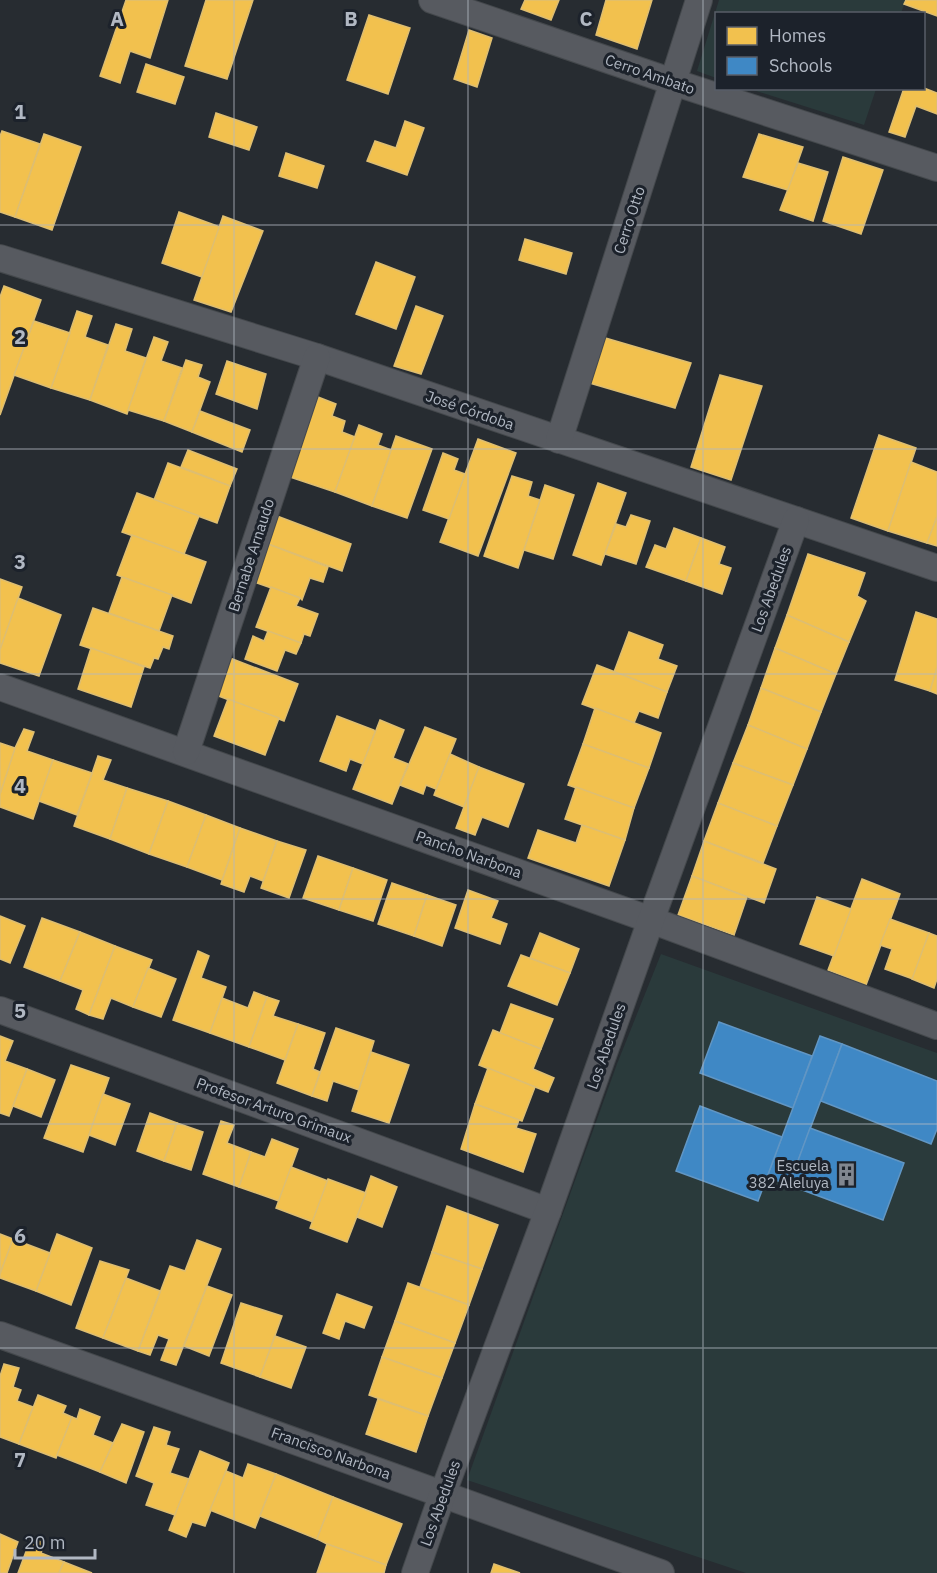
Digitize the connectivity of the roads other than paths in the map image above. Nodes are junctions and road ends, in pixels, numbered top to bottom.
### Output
1 (432, 0) edge
2 (699, 0) edge
3 (673, 82) junction
4 (937, 168) edge
5 (0, 258) edge
6 (317, 357) junction
7 (559, 440) junction
8 (796, 520) junction
9 (937, 568) edge
10 (0, 687) edge
11 (186, 752) junction
12 (651, 920) junction
13 (0, 1010) edge
14 (937, 1026) edge
15 (548, 1211) junction
16 (0, 1335) edge
17 (443, 1494) junction
18 (416, 1573) edge
19 (661, 1573) edge

1 - 3 street, Cerro Ambato
2 - 3 street, Cerro Otto
3 - 4 street, Cerro Ambato
3 - 7 street, Cerro Otto
5 - 6 street, José Córdoba
6 - 7 street, José Córdoba
6 - 11 street, Bernabe Arnaudo
7 - 8 street, José Córdoba
8 - 9 street, José Córdoba
8 - 12 street, Los Abedules
10 - 11 street, Pancho Narbona
11 - 12 street, Pancho Narbona
12 - 14 street, Pancho Narbona
12 - 15 street, Los Abedules
13 - 15 street, Profesor Arturo Grimaux
15 - 17 street, Los Abedules
16 - 17 street, Francisco Narbona
17 - 18 street, Los Abedules
17 - 19 street, Francisco Narbona

